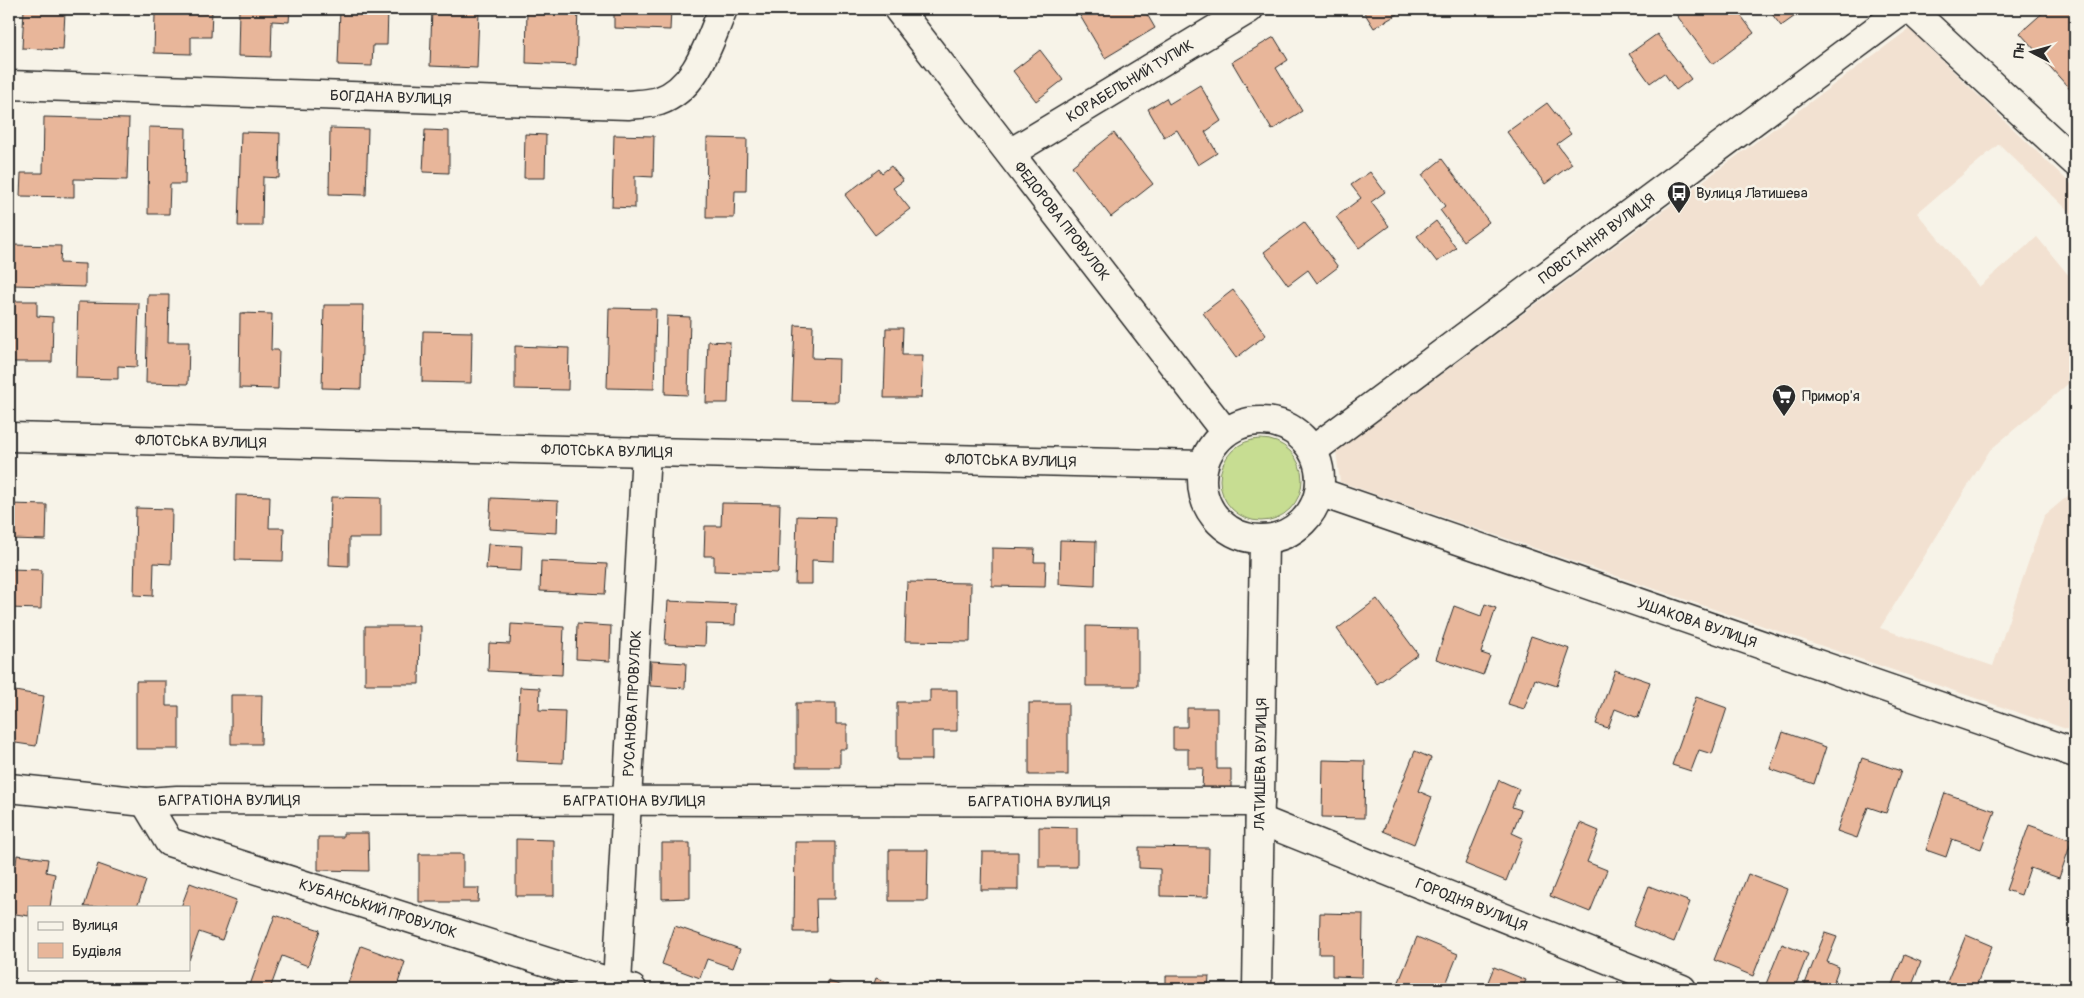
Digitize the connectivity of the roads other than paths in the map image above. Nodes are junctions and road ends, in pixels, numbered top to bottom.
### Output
1 (723, 9) edge
2 (898, 9) edge
3 (1249, 9) edge
4 (1904, 9) edge
5 (1910, 9) edge
6 (9, 85) edge
7 (1010, 153) junction
8 (2075, 162) edge
9 (1225, 432) junction
10 (9, 437) edge
11 (1313, 450) junction
12 (646, 452) junction
13 (1203, 465) junction
14 (1319, 492) junction
15 (1264, 539) junction
16 (2075, 753) edge
17 (9, 788) edge
18 (628, 801) junction
19 (145, 802) junction
20 (1260, 811) junction
21 (625, 987) edge
22 (1258, 989) edge
23 (1682, 989) edge

1 - 6 street, БОГДАНА ВУЛИЦЯ
2 - 7 street, ФЕДОРОВА ПРОВУЛОК
3 - 7 street, КОРАБЕЛЬНИЙ ТУПИК
4 - 11 street, ПОВСТАННЯ ВУЛИЦЯ
5 - 8 street
7 - 9 street, ФЕДОРОВА ПРОВУЛОК
9 - 11 street
9 - 13 street
10 - 12 street, ФЛОТСЬКА ВУЛИЦЯ
11 - 14 street
12 - 13 street, ФЛОТСЬКА ВУЛИЦЯ
12 - 18 street, РУСАНОВА ПРОВУЛОК
13 - 15 street
14 - 15 street
14 - 16 street, УШАКОВА ВУЛИЦЯ
15 - 20 street, ЛАТИШЕВА ВУЛИЦЯ
17 - 19 street, БАГРАТІОНА ВУЛИЦЯ
18 - 19 street, БАГРАТІОНА ВУЛИЦЯ
18 - 20 street, БАГРАТІОНА ВУЛИЦЯ
18 - 21 street, РУСАНОВА ПРОВУЛОК
19 - 21 street, КУБАНСЬКИЙ ПРОВУЛОК
20 - 22 street, ЛАТИШЕВА ВУЛИЦЯ
20 - 23 street, ГОРОДНЯ ВУЛИЦЯ

